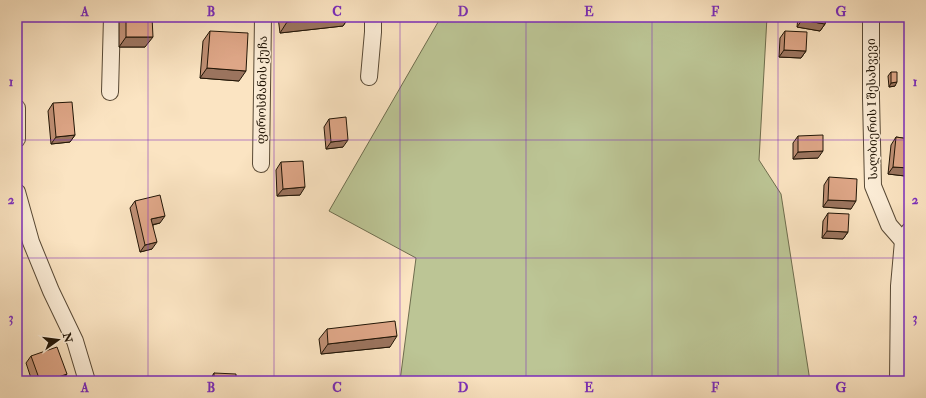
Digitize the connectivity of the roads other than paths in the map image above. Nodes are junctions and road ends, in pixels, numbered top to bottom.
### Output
1 (112, 17) edge
2 (263, 17) edge
3 (373, 17) edge
4 (872, 17) edge
5 (370, 77) dead end
6 (110, 92) dead end
7 (17, 108) edge
8 (17, 140) edge
9 (261, 164) dead end
10 (17, 192) edge
11 (906, 236) edge
12 (87, 381) edge
13 (898, 381) edge

1 - 6 street
2 - 9 street, ფიროსმანის ქუჩა
3 - 5 street
4 - 11 street, სალბიერის I შესახვევი
7 - 8 street
10 - 12 street
11 - 13 street

